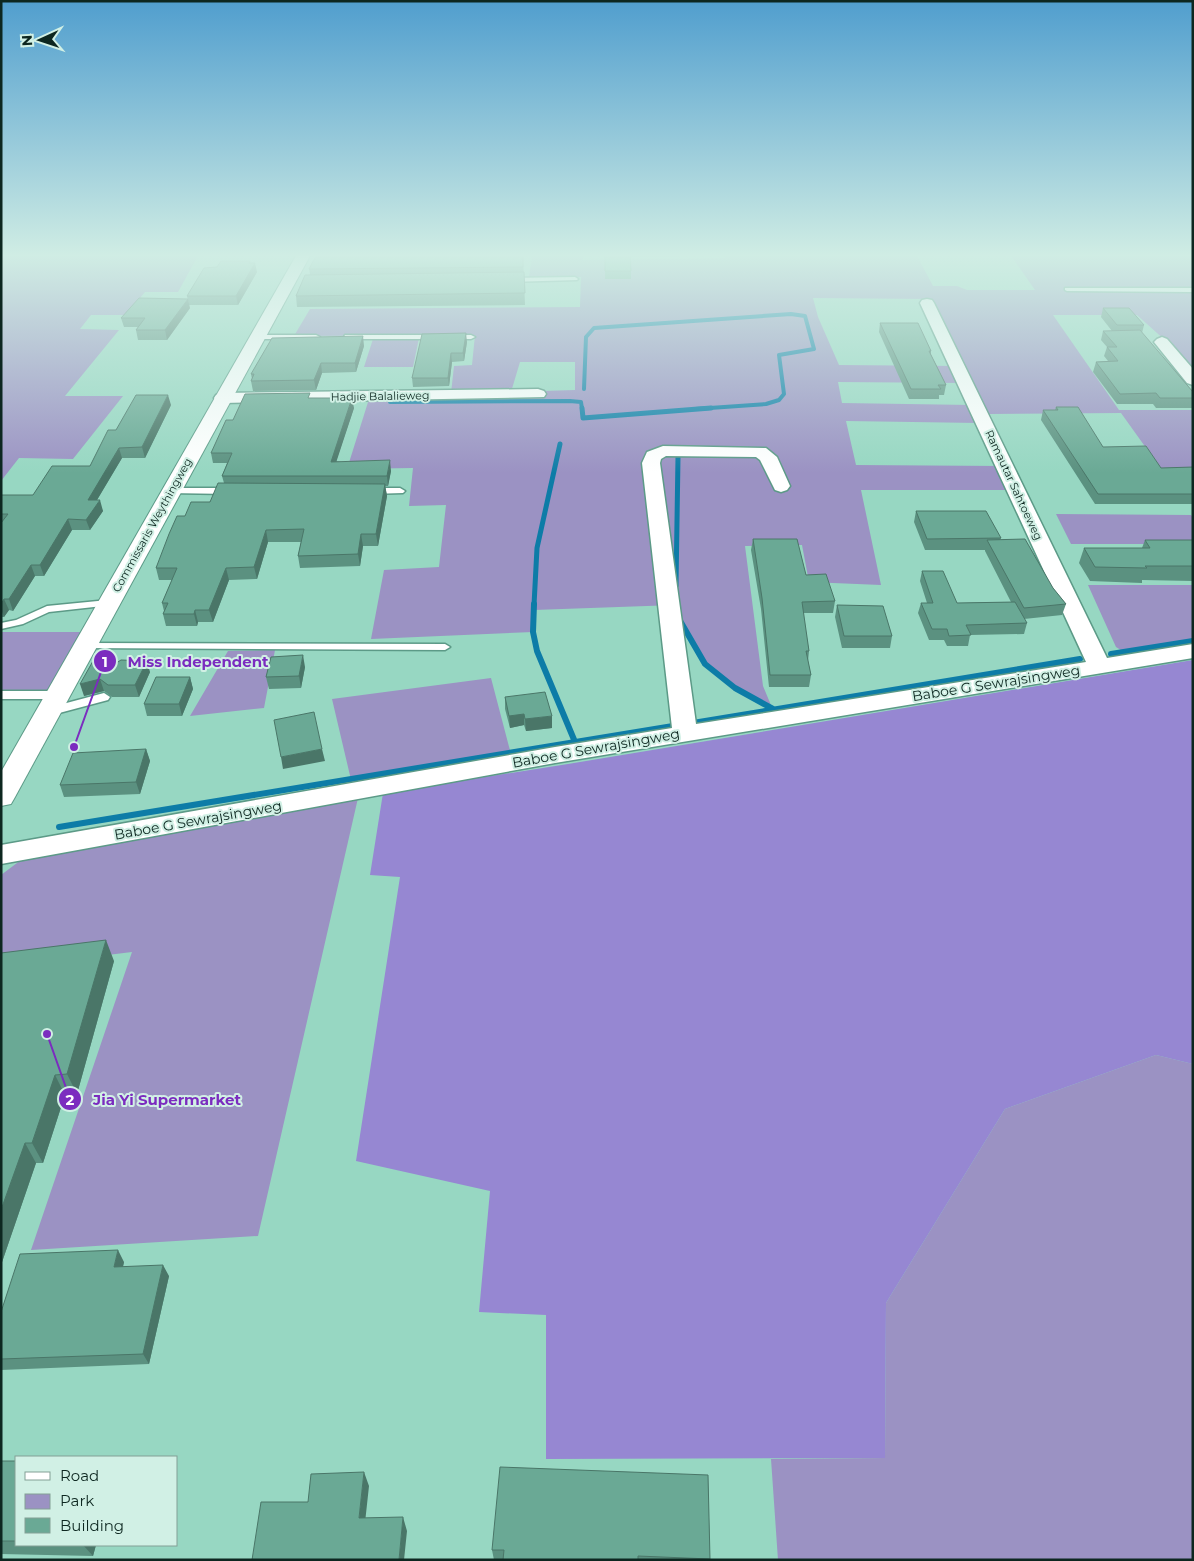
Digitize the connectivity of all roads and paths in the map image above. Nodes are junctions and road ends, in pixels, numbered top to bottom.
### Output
1 (263, 327) edge
2 (938, 327) edge
3 (256, 337) junction
4 (324, 337) edge
5 (344, 337) edge
6 (472, 337) dead end
7 (1162, 342) dead end
8 (1193, 380) edge
9 (538, 394) dead end
10 (222, 398) junction
11 (781, 486) dead end
12 (171, 491) junction
13 (242, 491) edge
14 (360, 491) edge
15 (400, 491) dead end
16 (108, 603) junction
17 (1, 626) edge
18 (445, 647) dead end
19 (1193, 651) edge
20 (81, 658) junction
21 (1100, 667) junction
22 (1, 695) edge
23 (104, 697) dead end
24 (52, 704) junction
25 (685, 734) junction
26 (1, 796) edge
27 (1, 855) edge

1 - 3 main road, Commissaris Weythingweg
2 - 21 street, Ramautar Sahtoeweg
3 - 4 lane
3 - 10 main road, Commissaris Weythingweg
5 - 6 lane
7 - 8 street
9 - 10 street, Hadjie Balalieweg
10 - 12 main road, Commissaris Weythingweg
11 - 25 street
12 - 13 lane
12 - 16 main road, Commissaris Weythingweg
14 - 15 lane
16 - 17 lane
16 - 20 main road, Commissaris Weythingweg
18 - 20 lane
19 - 21 street, Baboe G Sewrajsingweg
20 - 24 main road, Commissaris Weythingweg
21 - 25 street, Baboe G Sewrajsingweg
22 - 24 lane
23 - 24 lane
24 - 26 main road, Commissaris Weythingweg
25 - 27 street, Baboe G Sewrajsingweg

